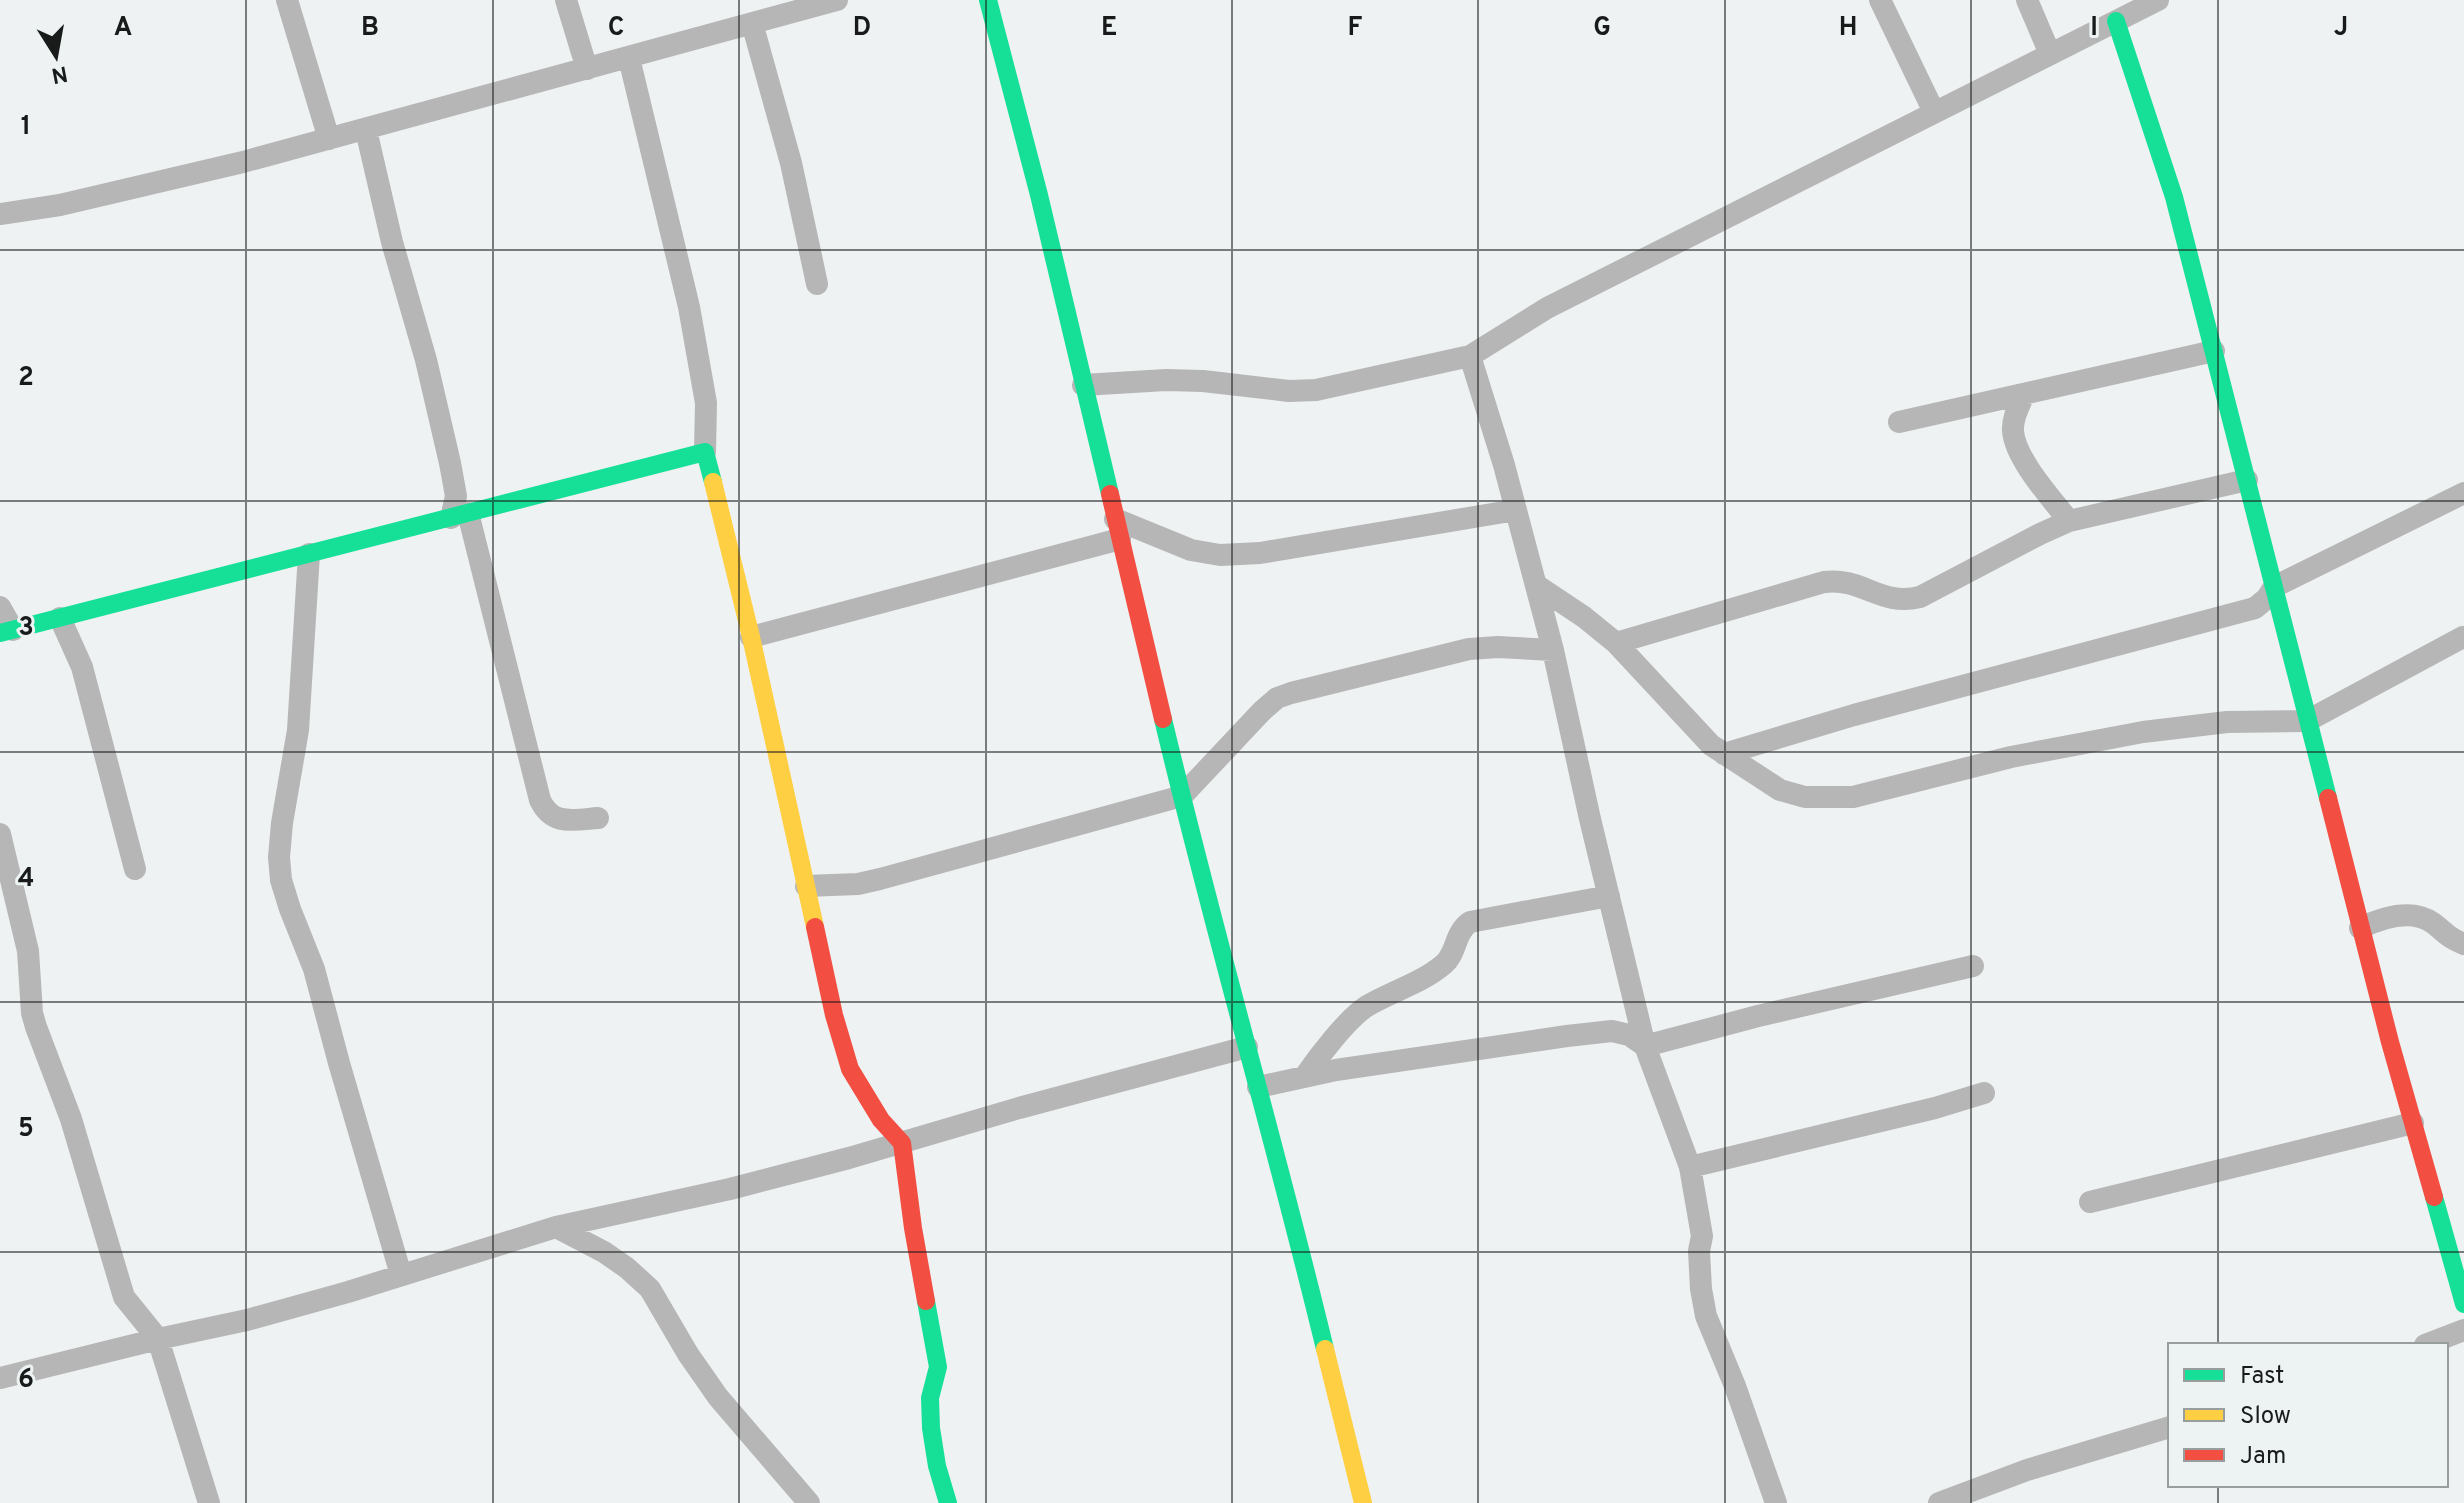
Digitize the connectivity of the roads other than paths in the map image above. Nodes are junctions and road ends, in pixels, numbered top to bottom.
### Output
1 (287, 0) edge
2 (566, 0) edge
3 (988, 0) edge
4 (1880, 0) edge
5 (2027, 0) edge
6 (2158, 0) edge
7 (832, 1) edge
8 (2116, 21) junction
9 (752, 23) junction
10 (2050, 54) junction
11 (629, 58) junction
12 (587, 69) junction
13 (1934, 112) junction
14 (366, 130) junction
15 (329, 139) junction
16 (0, 214) edge
17 (817, 284) dead end
18 (2214, 351) junction
19 (1470, 356) junction
20 (1083, 385) junction
21 (2024, 395) junction
22 (1899, 422) dead end
23 (705, 452) junction
24 (2247, 480) junction
25 (2464, 493) edge
26 (1516, 510) junction
27 (460, 515) junction
28 (2069, 521) junction
29 (1117, 529) junction
30 (309, 554) junction
31 (1536, 585) junction
32 (2274, 587) junction
33 (0, 607) edge
34 (60, 618) junction
35 (7, 631) edge
36 (751, 637) junction
37 (2463, 637) edge
38 (1616, 643) junction
39 (1553, 650) junction
40 (2307, 721) junction
41 (1724, 754) junction
42 (1182, 796) junction
43 (598, 818) dead end
44 (0, 834) edge
45 (135, 869) dead end
46 (806, 886) junction
47 (1609, 896) junction
48 (2360, 928) junction
49 (2464, 944) edge
50 (1973, 966) dead end
51 (1645, 1046) junction
52 (1247, 1047) junction
53 (1305, 1076) junction
54 (1258, 1087) junction
55 (1984, 1093) dead end
56 (2413, 1123) junction
57 (902, 1143) junction
58 (1690, 1167) junction
59 (2090, 1202) dead end
60 (556, 1227) junction
61 (401, 1275) junction
62 (2464, 1304) edge
63 (2464, 1330) edge
64 (158, 1339) junction
65 (2430, 1343) edge
66 (0, 1378) edge
67 (2168, 1428) edge
68 (209, 1503) edge
69 (809, 1503) edge
70 (948, 1503) edge
71 (1363, 1503) edge
72 (1776, 1503) edge
73 (1939, 1503) edge

1 - 15 street
2 - 12 street
3 - 20 street
4 - 13 street
5 - 10 street
6 - 8 street
7 - 9 street
8 - 10 street
8 - 18 street
9 - 11 street
9 - 17 street
10 - 13 street
11 - 12 street
11 - 23 street
12 - 14 street
13 - 19 street
14 - 15 street
14 - 27 street
15 - 16 street
18 - 21 street
18 - 24 street
19 - 20 street
19 - 26 street
20 - 29 street
21 - 22 street
21 - 28 street
23 - 27 street
23 - 36 street
24 - 28 street
24 - 32 street
25 - 32 street
26 - 29 street
26 - 31 street
27 - 30 street
27 - 43 street
28 - 38 street
29 - 36 street
29 - 42 street
30 - 34 street
30 - 61 street
31 - 38 street
31 - 39 street
32 - 40 street
32 - 41 street
33 - 35 street
34 - 35 street
34 - 45 street
36 - 46 street
37 - 40 street
38 - 41 street
39 - 42 street
39 - 47 street
40 - 41 street
40 - 48 street
42 - 46 street
42 - 52 street
44 - 64 street
46 - 57 street
47 - 51 street
47 - 53 street
48 - 49 street
48 - 56 street
50 - 51 street
51 - 53 street
51 - 58 street
52 - 54 street
52 - 57 street
53 - 54 street
54 - 71 street
55 - 58 street
56 - 59 street
56 - 62 street
57 - 60 street
57 - 70 street
58 - 72 street
60 - 61 street
60 - 69 street
61 - 64 street
63 - 65 street
64 - 66 street
64 - 68 street
67 - 73 street

